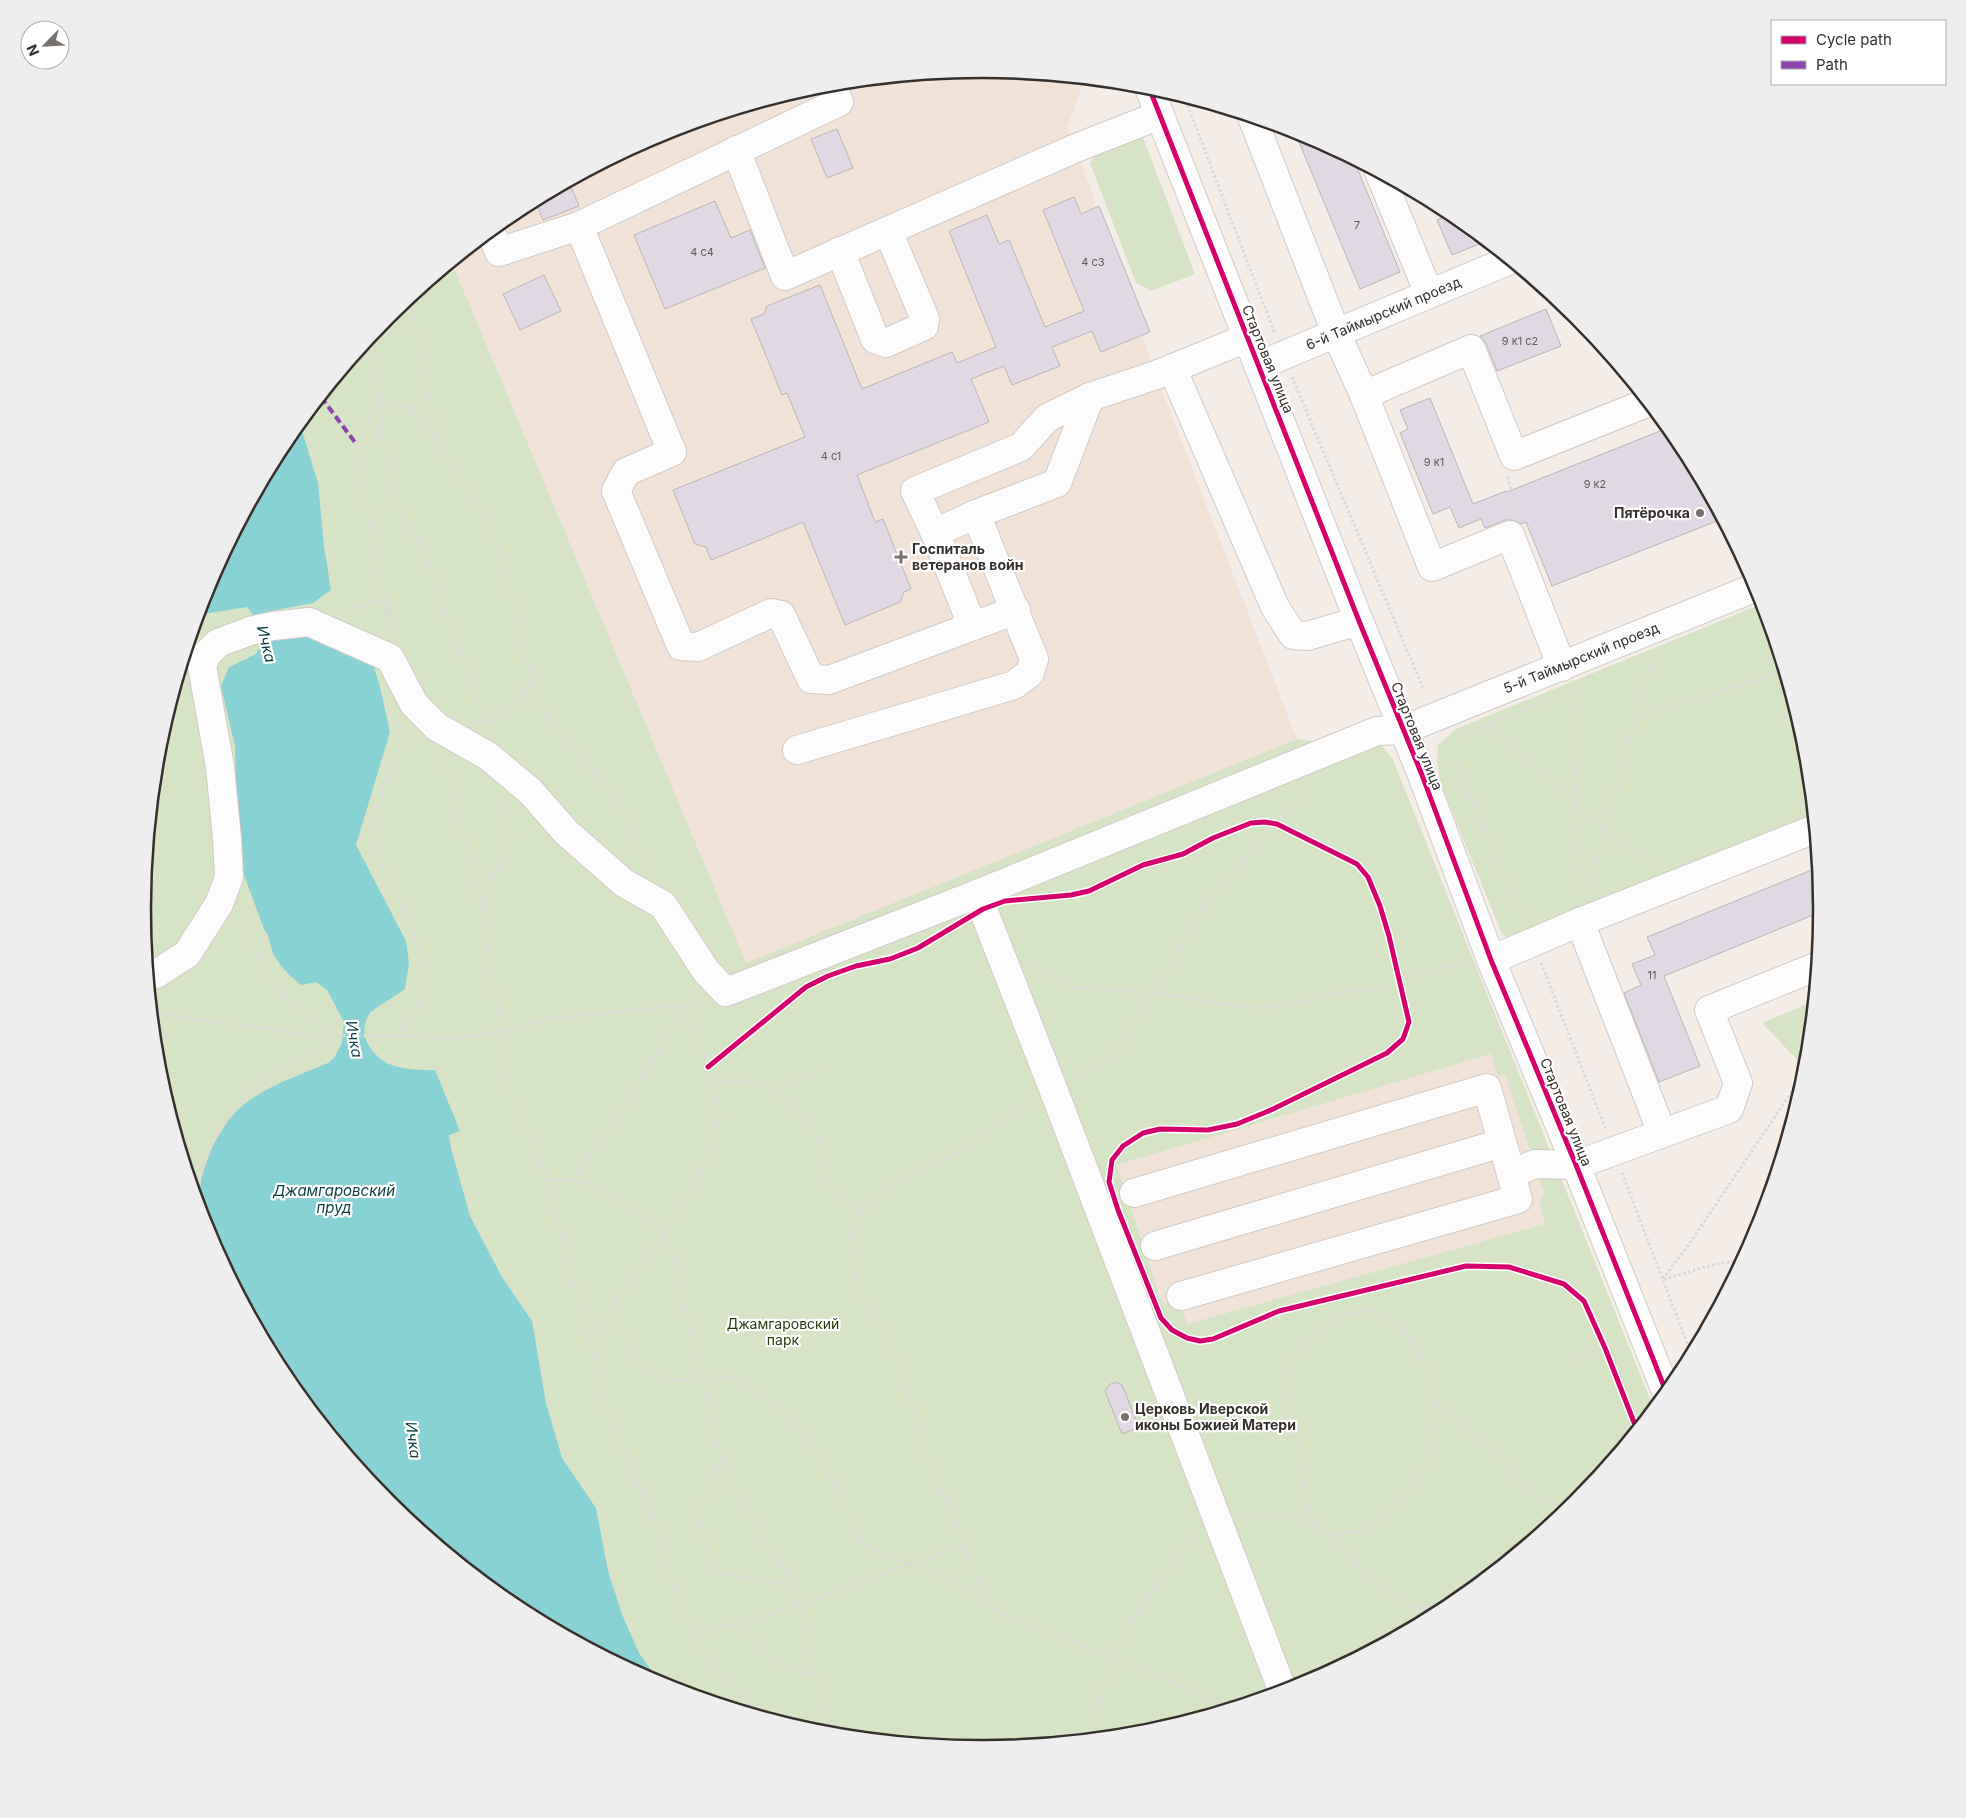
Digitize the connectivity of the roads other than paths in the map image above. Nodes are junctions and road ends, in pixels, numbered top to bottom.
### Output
1 (835, 91) edge
2 (1152, 95) edge
3 (1160, 115) junction
4 (1255, 124) edge
5 (736, 150) junction
6 (1382, 180) edge
7 (578, 226) junction
8 (888, 231) junction
9 (493, 237) edge
10 (840, 252) junction
11 (1505, 262) edge
12 (1429, 294) junction
13 (1336, 332) junction
14 (1247, 338) junction
15 (1258, 366) junction
16 (1172, 368) junction
17 (1364, 395) junction
18 (1090, 397) junction
19 (1644, 404) edge
20 (976, 514) junction
21 (935, 533) junction
22 (1750, 590) edge
23 (1016, 610) junction
24 (1358, 621) junction
25 (972, 625) junction
26 (1564, 679) junction
27 (1403, 730) junction
28 (797, 750) dead end
29 (1810, 831) edge
30 (977, 894) junction
31 (1580, 922) junction
32 (1480, 959) junction
33 (1812, 968) edge
34 (154, 973) edge
35 (1662, 1133) junction
36 (1502, 1143) junction
37 (1576, 1166) junction
38 (1511, 1174) junction
39 (1134, 1193) dead end
40 (1155, 1246) dead end
41 (1181, 1296) dead end
42 (1664, 1386) edge
43 (1280, 1685) edge

1 - 5 street
2 - 3 street, Стартовая улица
3 - 8 street
3 - 14 street, Стартовая улица
4 - 13 street
5 - 7 street
5 - 10 street
6 - 12 street
7 - 9 street
7 - 25 street
8 - 10 street
8 - 10 street
11 - 12 street, 6-й Таймырский проезд
12 - 13 street, 6-й Таймырский проезд
13 - 15 street, 6-й Таймырский проезд
13 - 17 street
14 - 15 street, Стартовая улица
14 - 16 street
15 - 24 street, Стартовая улица
16 - 18 street
16 - 24 street
17 - 19 street
17 - 26 street
18 - 20 street
18 - 21 street
20 - 21 street
20 - 23 street
21 - 25 street
22 - 26 street, 5-й Таймырский проезд
23 - 25 street
23 - 28 street
24 - 27 street, Стартовая улица
26 - 27 street, 5-й Таймырский проезд
27 - 30 street, 5-й Таймырский проезд
27 - 32 street, Стартовая улица
29 - 31 street
30 - 34 street, 5-й Таймырский проезд
30 - 43 street
31 - 32 street
31 - 35 street
32 - 37 street, Стартовая улица
33 - 35 street
35 - 37 street
36 - 38 street
36 - 39 street
36 - 40 street
37 - 38 street
37 - 42 street, Стартовая улица
38 - 41 street

